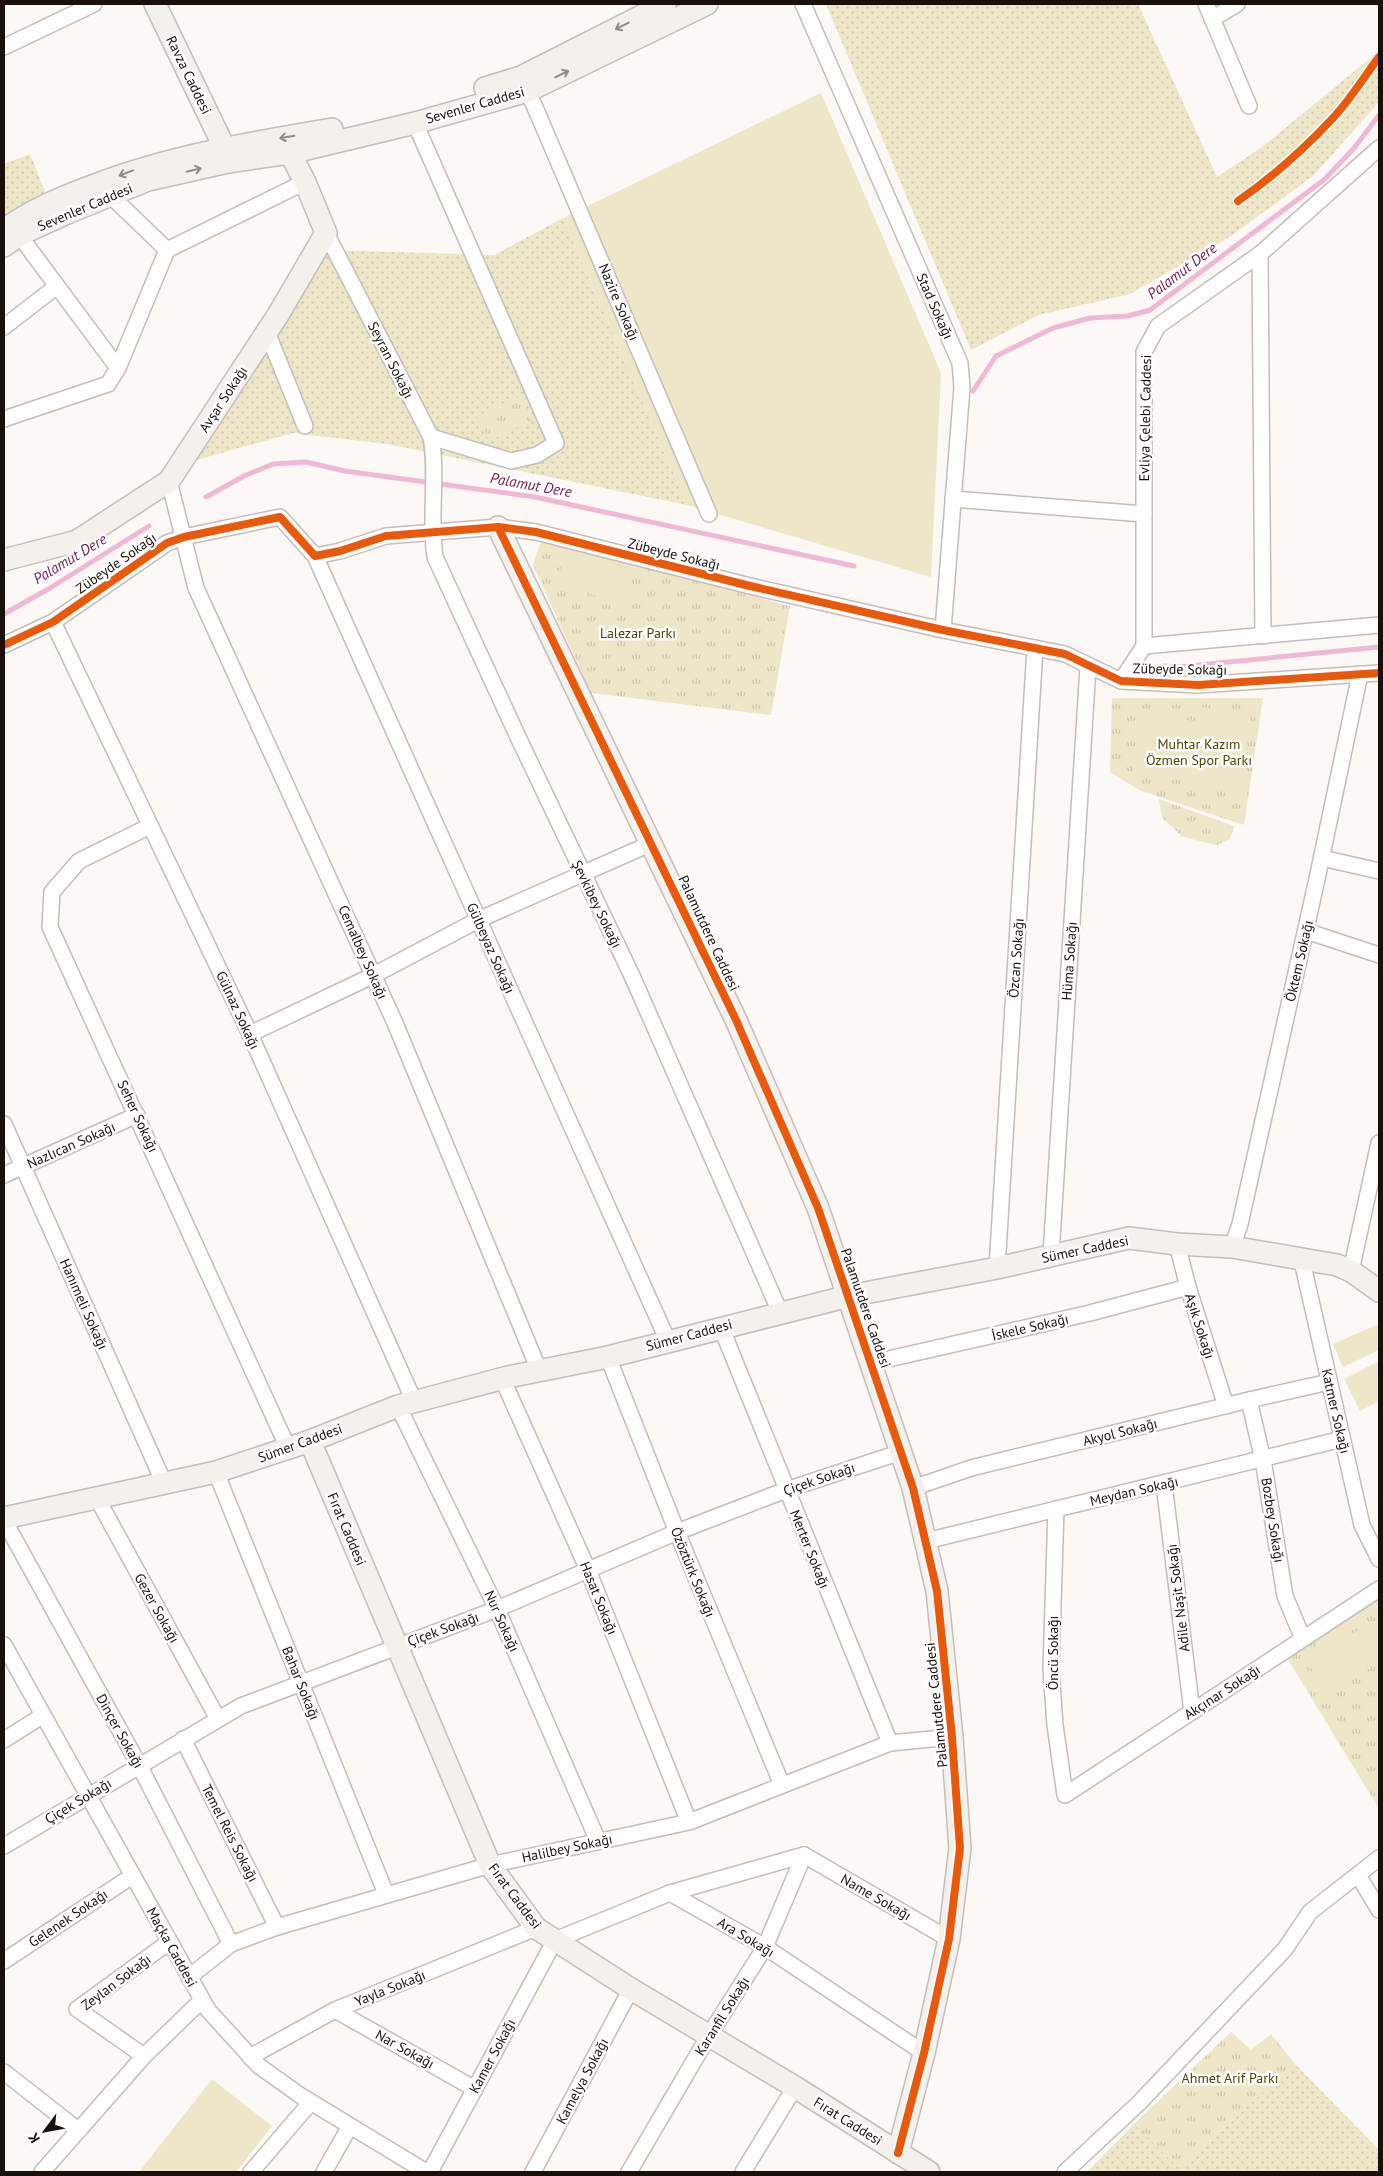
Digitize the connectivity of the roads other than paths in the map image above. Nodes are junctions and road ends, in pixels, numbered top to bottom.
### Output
1 (94, 4) edge
2 (155, 4) edge
3 (665, 4) edge
4 (707, 4) edge
5 (803, 4) edge
6 (1206, 4) edge
7 (1237, 4) edge
8 (1212, 19) junction
9 (4, 47) edge
10 (528, 91) junction
11 (1248, 106) dead end
12 (415, 123) junction
13 (1379, 148) edge
14 (290, 153) junction
15 (226, 155) junction
16 (305, 182) junction
17 (110, 195) junction
18 (326, 233) junction
19 (9, 237) edge
20 (167, 250) junction
21 (1260, 254) junction
22 (57, 286) junction
23 (4, 327) edge
24 (267, 332) junction
25 (118, 368) junction
26 (4, 420) edge
27 (305, 426) dead end
28 (431, 437) junction
29 (169, 481) junction
30 (432, 494) joint
31 (953, 499) junction
32 (709, 514) dead end
33 (1144, 514) junction
34 (498, 527) junction
35 (431, 532) junction
36 (184, 536) junction
37 (315, 556) junction
38 (4, 560) edge
39 (53, 622) junction
40 (1379, 625) edge
41 (943, 630) junction
42 (1263, 636) junction
43 (4, 645) edge
44 (1144, 646) junction
45 (1035, 648) junction
46 (1088, 667) junction
47 (1379, 673) edge
48 (1360, 674) junction
49 (1121, 681) junction
50 (150, 826) junction
51 (652, 843) junction
52 (1322, 858) junction
53 (1379, 871) edge
54 (582, 874) junction
55 (478, 920) junction
56 (1306, 931) junction
57 (1379, 955) edge
58 (374, 975) junction
59 (250, 1034) junction
60 (137, 1115) junction
61 (4, 1124) edge
62 (1379, 1143) edge
63 (22, 1167) junction
64 (4, 1175) edge
65 (1177, 1244) junction
66 (1232, 1247) junction
67 (1051, 1256) junction
68 (1302, 1261) junction
69 (997, 1268) junction
70 (1351, 1271) junction
71 (1188, 1287) junction
72 (1379, 1291) edge
73 (849, 1296) junction
74 (780, 1312) junction
75 (721, 1327) junction
76 (668, 1341) junction
77 (608, 1357) junction
78 (871, 1364) junction
79 (539, 1370) junction
80 (502, 1378) junction
81 (1329, 1382) junction
82 (1249, 1400) junction
83 (406, 1404) junction
84 (1226, 1406) junction
85 (1342, 1439) junction
86 (310, 1441) junction
87 (288, 1448) junction
88 (901, 1452) junction
89 (1263, 1460) junction
90 (216, 1472) junction
91 (164, 1483) junction
92 (1164, 1484) junction
93 (913, 1488) junction
94 (786, 1490) junction
95 (97, 1498) junction
96 (1056, 1509) junction
97 (5, 1516) edge
98 (677, 1532) junction
99 (926, 1541) junction
100 (1379, 1559) edge
101 (588, 1570) junction
102 (1379, 1589) edge
103 (497, 1609) junction
104 (1303, 1639) junction
105 (4, 1645) edge
106 (397, 1646) junction
107 (300, 1682) junction
108 (1192, 1712) junction
109 (42, 1716) junction
110 (218, 1719) junction
111 (952, 1737) junction
112 (183, 1739) junction
113 (4, 1740) edge
114 (890, 1743) junction
115 (139, 1765) junction
116 (782, 1785) junction
117 (1065, 1795) joint
118 (87, 1796) junction
119 (688, 1822) junction
120 (598, 1841) junction
121 (4, 1846) edge
122 (804, 1855) junction
123 (1379, 1858) edge
124 (490, 1864) junction
125 (1358, 1875) junction
126 (132, 1876) junction
127 (670, 1893) junction
128 (386, 1894) junction
129 (1379, 1910) edge
130 (277, 1927) junction
131 (536, 1928) junction
132 (949, 1939) junction
133 (555, 1940) junction
134 (169, 1942) junction
135 (231, 1944) junction
136 (765, 1947) junction
137 (4, 1962) edge
138 (189, 1977) junction
139 (631, 1989) junction
140 (202, 2000) junction
141 (336, 2010) junction
142 (708, 2037) junction
143 (924, 2053) junction
144 (144, 2056) junction
145 (250, 2057) junction
146 (4, 2072) edge
147 (795, 2088) junction
148 (475, 2089) junction
149 (311, 2102) junction
150 (350, 2126) junction
151 (78, 2130) junction
152 (898, 2153) junction
153 (746, 2171) edge
154 (42, 2172) edge
155 (251, 2172) edge
156 (324, 2172) edge
157 (426, 2172) edge
158 (430, 2172) edge
159 (533, 2172) edge
160 (630, 2172) edge
161 (929, 2172) edge
162 (1065, 2172) edge

1 - 9 street
2 - 15 street, Ravza Caddesi
3 -> 15 street, Sevenler Caddesi
10 -> 4 street, Sevenler Caddesi
5 - 31 street, Stad Sokağı
6 - 8 street
7 - 8 street
8 - 11 street
10 - 12 street, Sevenler Caddesi
10 - 32 street, Nazire Sokağı
12 - 14 street, Sevenler Caddesi
12 - 28 street
13 - 21 street, Evliya Çelebi Caddesi
14 - 15 street, Sevenler Caddesi
14 - 16 street
17 -> 15 street, Sevenler Caddesi
15 -> 19 street, Sevenler Caddesi
16 - 18 street
16 - 20 street
17 - 19 street, Sevenler Caddesi
17 - 20 street
18 - 24 street, Avşar Sokağı
18 - 28 street, Seyran Sokağı
19 - 22 street
20 - 25 street
21 - 33 street, Evliya Çelebi Caddesi
21 - 42 street
22 - 23 street
22 - 25 street
24 - 27 street
24 - 29 street, Avşar Sokağı
25 - 26 street
28 - 30 street, Seyran Sokağı
29 - 36 street, Cemalbey Sokağı
29 - 38 street, Avşar Sokağı
30 - 35 street, Şevkibey Sokağı
31 - 33 street
31 - 41 street, Stad Sokağı
33 - 44 street, Evliya Çelebi Caddesi
34 - 35 street, Zübeyde Sokağı
34 - 41 street, Zübeyde Sokağı
34 - 51 street, Palamutdere Caddesi
35 - 37 street, Zübeyde Sokağı
35 - 54 street, Şevkibey Sokağı
36 - 37 street, Zübeyde Sokağı
36 - 39 street, Zübeyde Sokağı
36 - 58 street, Cemalbey Sokağı
37 - 55 street, Gülbeyaz Sokağı
39 - 43 street, Zübeyde Sokağı
39 - 50 street, Gülnaz Sokağı
40 - 42 street
41 - 45 street, Zübeyde Sokağı
42 - 44 street
44 - 49 street
45 - 46 street, Zübeyde Sokağı
45 - 69 street, Özcan Sokağı
46 - 49 street, Zübeyde Sokağı
46 - 67 street, Hüma Sokağı
47 - 48 street, Zübeyde Sokağı
48 - 49 street, Zübeyde Sokağı
48 - 52 street, Öktem Sokağı
50 - 59 street, Gülnaz Sokağı
50 - 60 street, Seher Sokağı
51 - 54 street
51 - 73 street, Palamutdere Caddesi
52 - 53 street
52 - 56 street, Öktem Sokağı
54 - 55 street
54 - 74 street, Şevkibey Sokağı
55 - 58 street
55 - 76 street, Gülbeyaz Sokağı
56 - 57 street
56 - 66 street, Öktem Sokağı
58 - 59 street
58 - 79 street, Cemalbey Sokağı
59 - 83 street, Gülnaz Sokağı
60 - 63 street, Nazlıcan Sokağı
60 - 87 street, Seher Sokağı
61 - 63 street, Hanımeli Sokağı
62 - 70 street
63 - 64 street, Nazlıcan Sokağı
63 - 91 street, Hanımeli Sokağı
65 - 66 street, Sümer Caddesi
65 - 67 street, Sümer Caddesi
65 - 71 street, Aşık Sokağı
66 - 68 street, Sümer Caddesi
67 - 69 street, Sümer Caddesi
68 - 70 street, Sümer Caddesi
68 - 81 street, Katmer Sokağı
69 - 73 street, Sümer Caddesi
70 - 72 street, Sümer Caddesi
71 - 78 street, İskele Sokağı
71 - 84 street, Aşık Sokağı
73 - 74 street, Sümer Caddesi
73 - 78 street, Palamutdere Caddesi
74 - 75 street, Sümer Caddesi
75 - 76 street, Sümer Caddesi
75 - 94 street, Merter Sokağı
76 - 77 street, Sümer Caddesi
77 - 79 street, Sümer Caddesi
77 - 98 street, Özöztürk Sokağı
78 - 88 street, Palamutdere Caddesi
79 - 80 street, Sümer Caddesi
80 - 83 street, Sümer Caddesi
80 - 101 street, Hasat Sokağı
81 - 82 street, Akyol Sokağı
81 - 85 street, Katmer Sokağı
82 - 84 street, Akyol Sokağı
82 - 89 street, Bozbey Sokağı
83 - 86 street, Sümer Caddesi
83 - 103 street, Nur Sokağı
84 - 93 street, Akyol Sokağı
85 - 89 street, Meydan Sokağı
85 - 100 street, Katmer Sokağı
86 - 87 street, Sümer Caddesi
86 - 106 street, Fırat Caddesi
87 - 90 street, Sümer Caddesi
88 - 93 street, Palamutdere Caddesi
88 - 94 street, Çiçek Sokağı
89 - 92 street, Meydan Sokağı
89 - 104 street, Bozbey Sokağı
90 - 91 street, Sümer Caddesi
90 - 107 street, Bahar Sokağı
91 - 95 street, Sümer Caddesi
92 - 96 street, Meydan Sokağı
92 - 108 street, Adile Naşit Sokağı
93 - 99 street, Palamutdere Caddesi
94 - 98 street, Çiçek Sokağı
94 - 114 street, Merter Sokağı
95 - 97 street, Sümer Caddesi
95 - 110 street, Gezer Sokağı
96 - 99 street, Meydan Sokağı
96 - 117 street, Öncü Sokağı
97 - 115 street, Dinçer Sokağı
98 - 101 street, Çiçek Sokağı
98 - 116 street, Özöztürk Sokağı
99 - 111 street, Palamutdere Caddesi
101 - 103 street, Çiçek Sokağı
101 - 119 street, Hasat Sokağı
102 - 104 street, Akçınar Sokağı
103 - 106 street, Çiçek Sokağı
103 - 120 street, Nur Sokağı
104 - 108 street, Akçınar Sokağı
105 - 109 street, Maçka Caddesi
106 - 107 street, Çiçek Sokağı
106 - 124 street, Fırat Caddesi
107 - 110 street, Çiçek Sokağı
107 - 128 street, Bahar Sokağı
108 - 117 street, Akçınar Sokağı
109 - 113 street
109 - 118 street, Maçka Caddesi
110 - 112 street, Çiçek Sokağı
111 - 114 street, Halilbey Sokağı
111 - 132 street, Palamutdere Caddesi
112 - 115 street, Çiçek Sokağı
112 - 130 street, Temel Reis Sokağı
114 - 116 street, Halilbey Sokağı
115 - 118 street, Çiçek Sokağı
115 - 135 street, Dinçer Sokağı
116 - 119 street, Halilbey Sokağı
118 - 121 street, Çiçek Sokağı
118 - 126 street, Maçka Caddesi
119 - 120 street, Halilbey Sokağı
120 - 124 street, Halilbey Sokağı
122 - 127 street
122 - 132 street, Name Sokağı
122 - 136 street, Karanfil Sokağı
123 - 125 street
124 - 128 street, Halilbey Sokağı
124 - 131 street, Fırat Caddesi
125 - 129 street
125 - 162 street
126 - 134 street, Maçka Caddesi
126 - 137 street, Gelenek Sokağı
127 - 133 street
127 - 136 street, Ara Sokağı
128 - 130 street, Halilbey Sokağı
130 - 135 street, Halilbey Sokağı
131 - 133 street, Fırat Caddesi
131 - 141 street, Yayla Sokağı
132 - 143 street, Palamutdere Caddesi
133 - 139 street, Fırat Caddesi
133 - 148 street, Kamer Sokağı
134 - 138 street, Maçka Caddesi
134 - 144 street, Zeylan Sokağı
135 - 138 street, Halilbey Sokağı
136 - 142 street, Karanfil Sokağı
136 - 143 street, Ara Sokağı
138 - 140 street, Maçka Caddesi
139 - 142 street, Fırat Caddesi
139 - 159 street, Kamelya Sokağı
140 - 144 street
140 - 145 street, Maçka Caddesi
141 - 145 street, Yayla Sokağı
141 - 148 street, Nar Sokağı
142 - 147 street, Fırat Caddesi
142 - 160 street, Karanfil Sokağı
143 - 152 street, Palamutdere Caddesi
144 - 151 street
145 - 149 street, Maçka Caddesi
146 - 151 street
147 - 152 street, Fırat Caddesi
147 - 153 street
148 - 158 street, Kamer Sokağı
149 - 150 street, Maçka Caddesi
149 - 155 street
150 - 156 street
150 - 157 street, Maçka Caddesi
151 - 154 street
152 - 161 street, Fırat Caddesi

